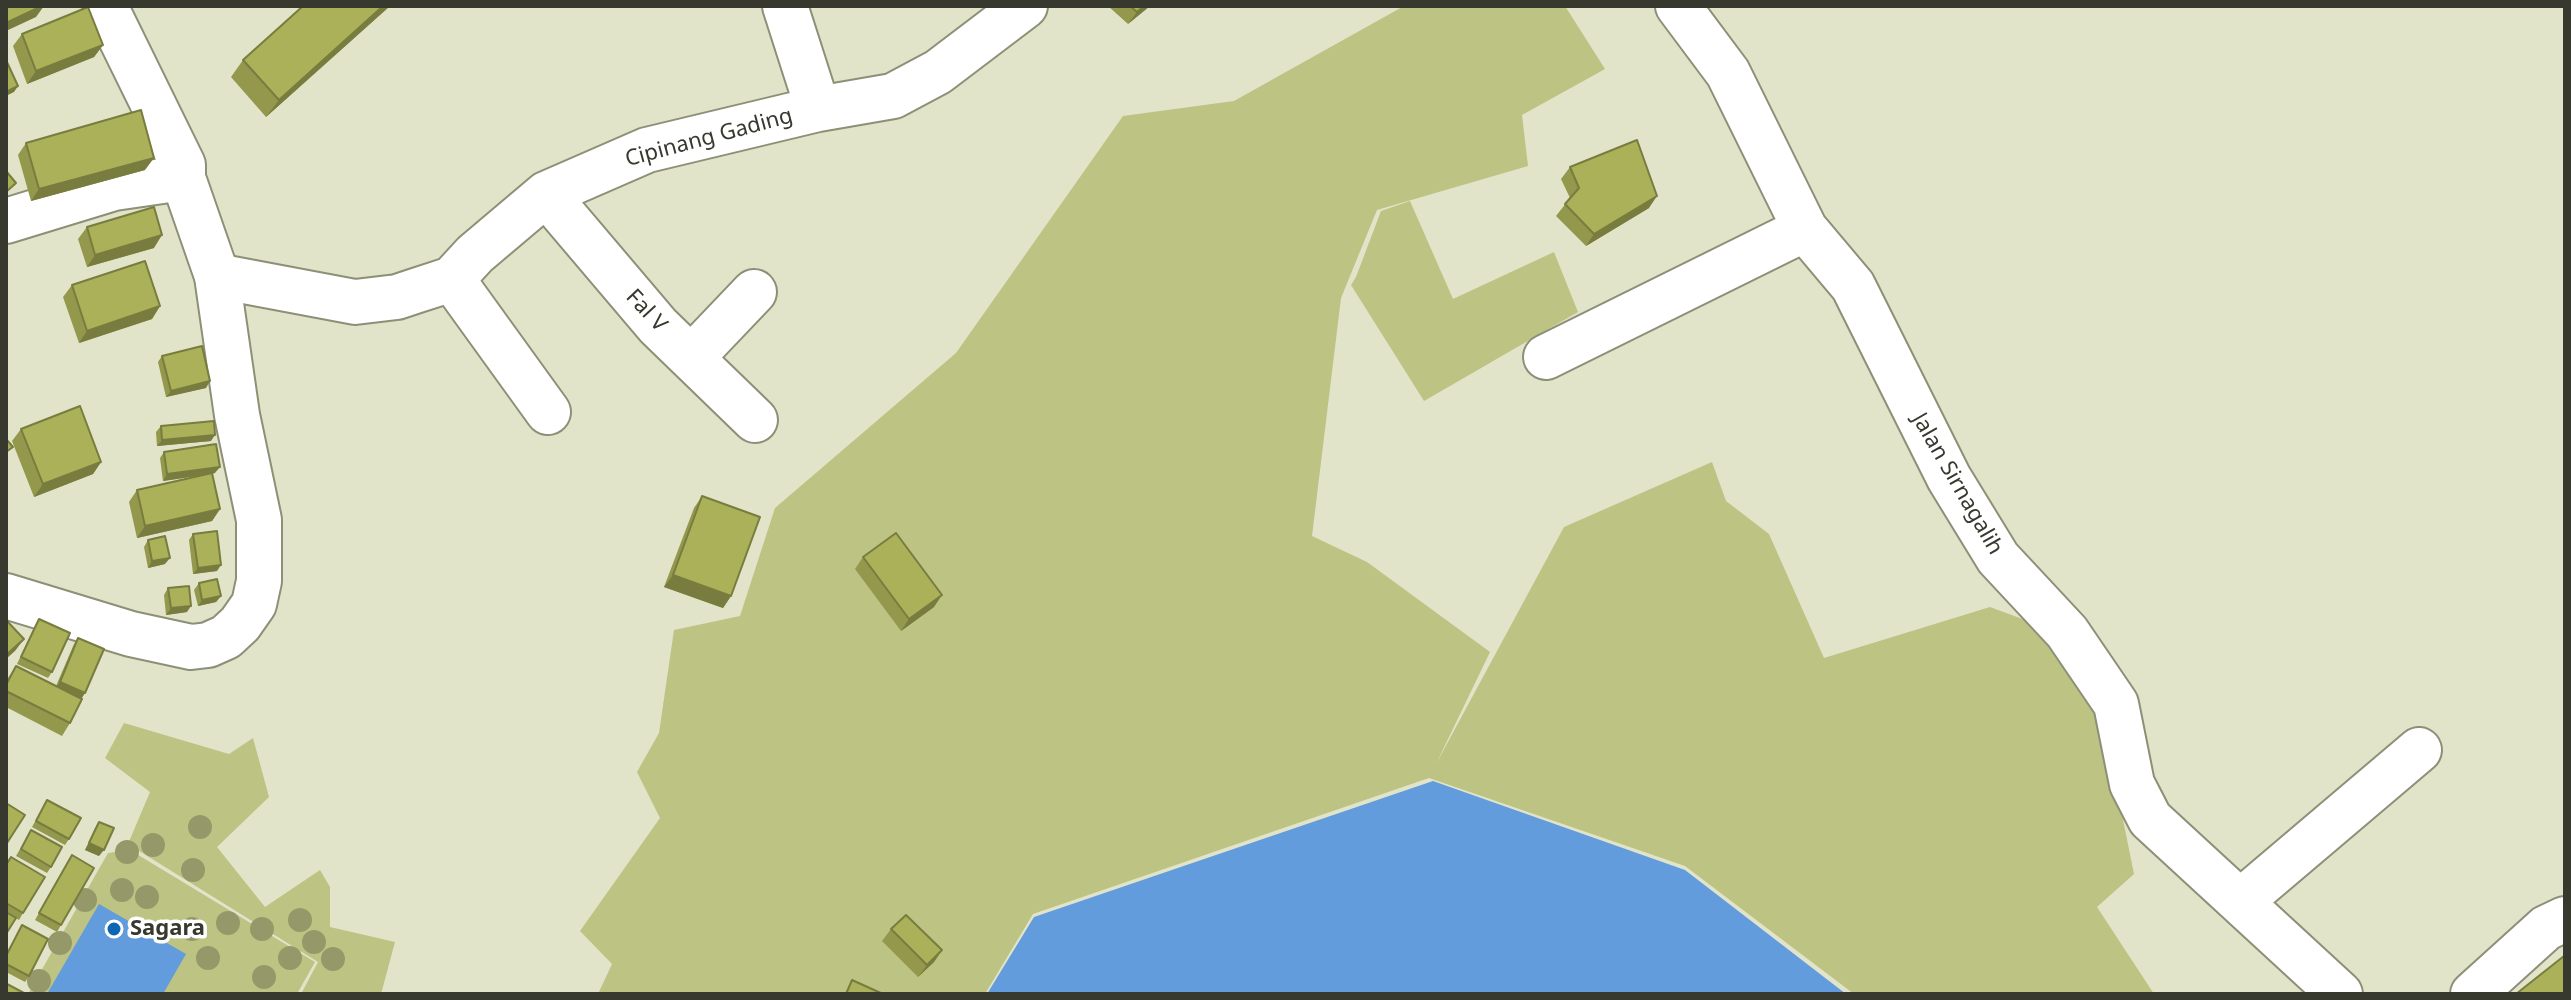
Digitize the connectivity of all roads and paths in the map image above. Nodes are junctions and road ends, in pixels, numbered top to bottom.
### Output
1 (105, 6) edge
2 (785, 6) edge
3 (1025, 6) edge
4 (1678, 6) edge
5 (818, 109) junction
6 (183, 178) junction
7 (546, 194) junction
8 (6, 221) edge
9 (1805, 229) junction
10 (217, 276) junction
11 (452, 279) junction
12 (754, 292) dead end
13 (692, 357) junction
14 (1546, 357) dead end
15 (548, 412) dead end
16 (755, 420) dead end
17 (6, 596) edge
18 (2419, 750) dead end
19 (2241, 901) junction
20 (2565, 919) edge
21 (2340, 994) edge
22 (2473, 994) edge

1 - 6 street
2 - 5 street
3 - 5 street, Cipinang Gading
4 - 9 street, Jalan Sirnagalih
5 - 7 street, Cipinang Gading
6 - 8 street
6 - 10 street
7 - 11 street, Cipinang Gading
7 - 13 street, Fal V
9 - 14 street
9 - 19 street, Jalan Sirnagalih
10 - 11 street, Cipinang Gading
10 - 17 street
11 - 15 street
12 - 13 street
13 - 16 street, Fal V
18 - 19 street
19 - 21 street, Jalan Sirnagalih
20 - 22 street

